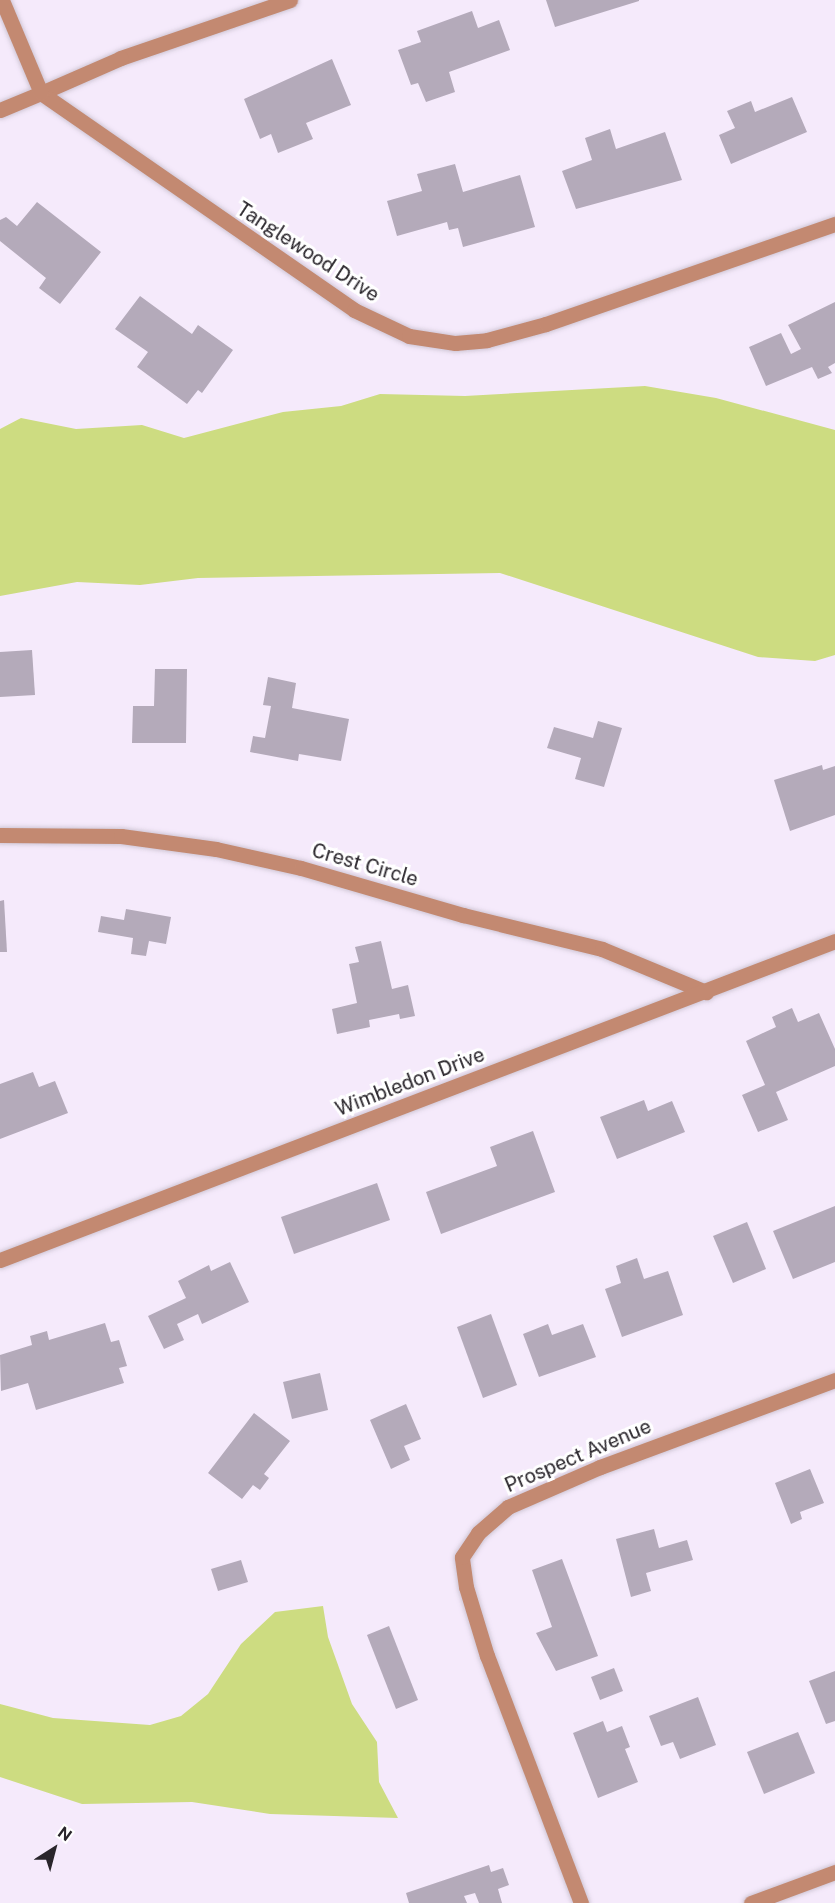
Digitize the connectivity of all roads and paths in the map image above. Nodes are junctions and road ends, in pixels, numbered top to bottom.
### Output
1 (2, 0) edge
2 (290, 0) edge
3 (41, 93) junction
4 (0, 110) edge
5 (835, 224) edge
6 (0, 835) edge
7 (835, 941) edge
8 (706, 992) junction
9 (0, 1260) edge
10 (835, 1380) edge
11 (835, 1872) edge
12 (581, 1903) edge
13 (751, 1903) edge

1 - 3 street
2 - 3 street
3 - 4 street
3 - 5 street, Tanglewood Drive
6 - 8 street, Crest Circle
7 - 8 street, Wimbledon Drive
8 - 9 street, Wimbledon Drive
10 - 12 street, Prospect Avenue
11 - 13 street

